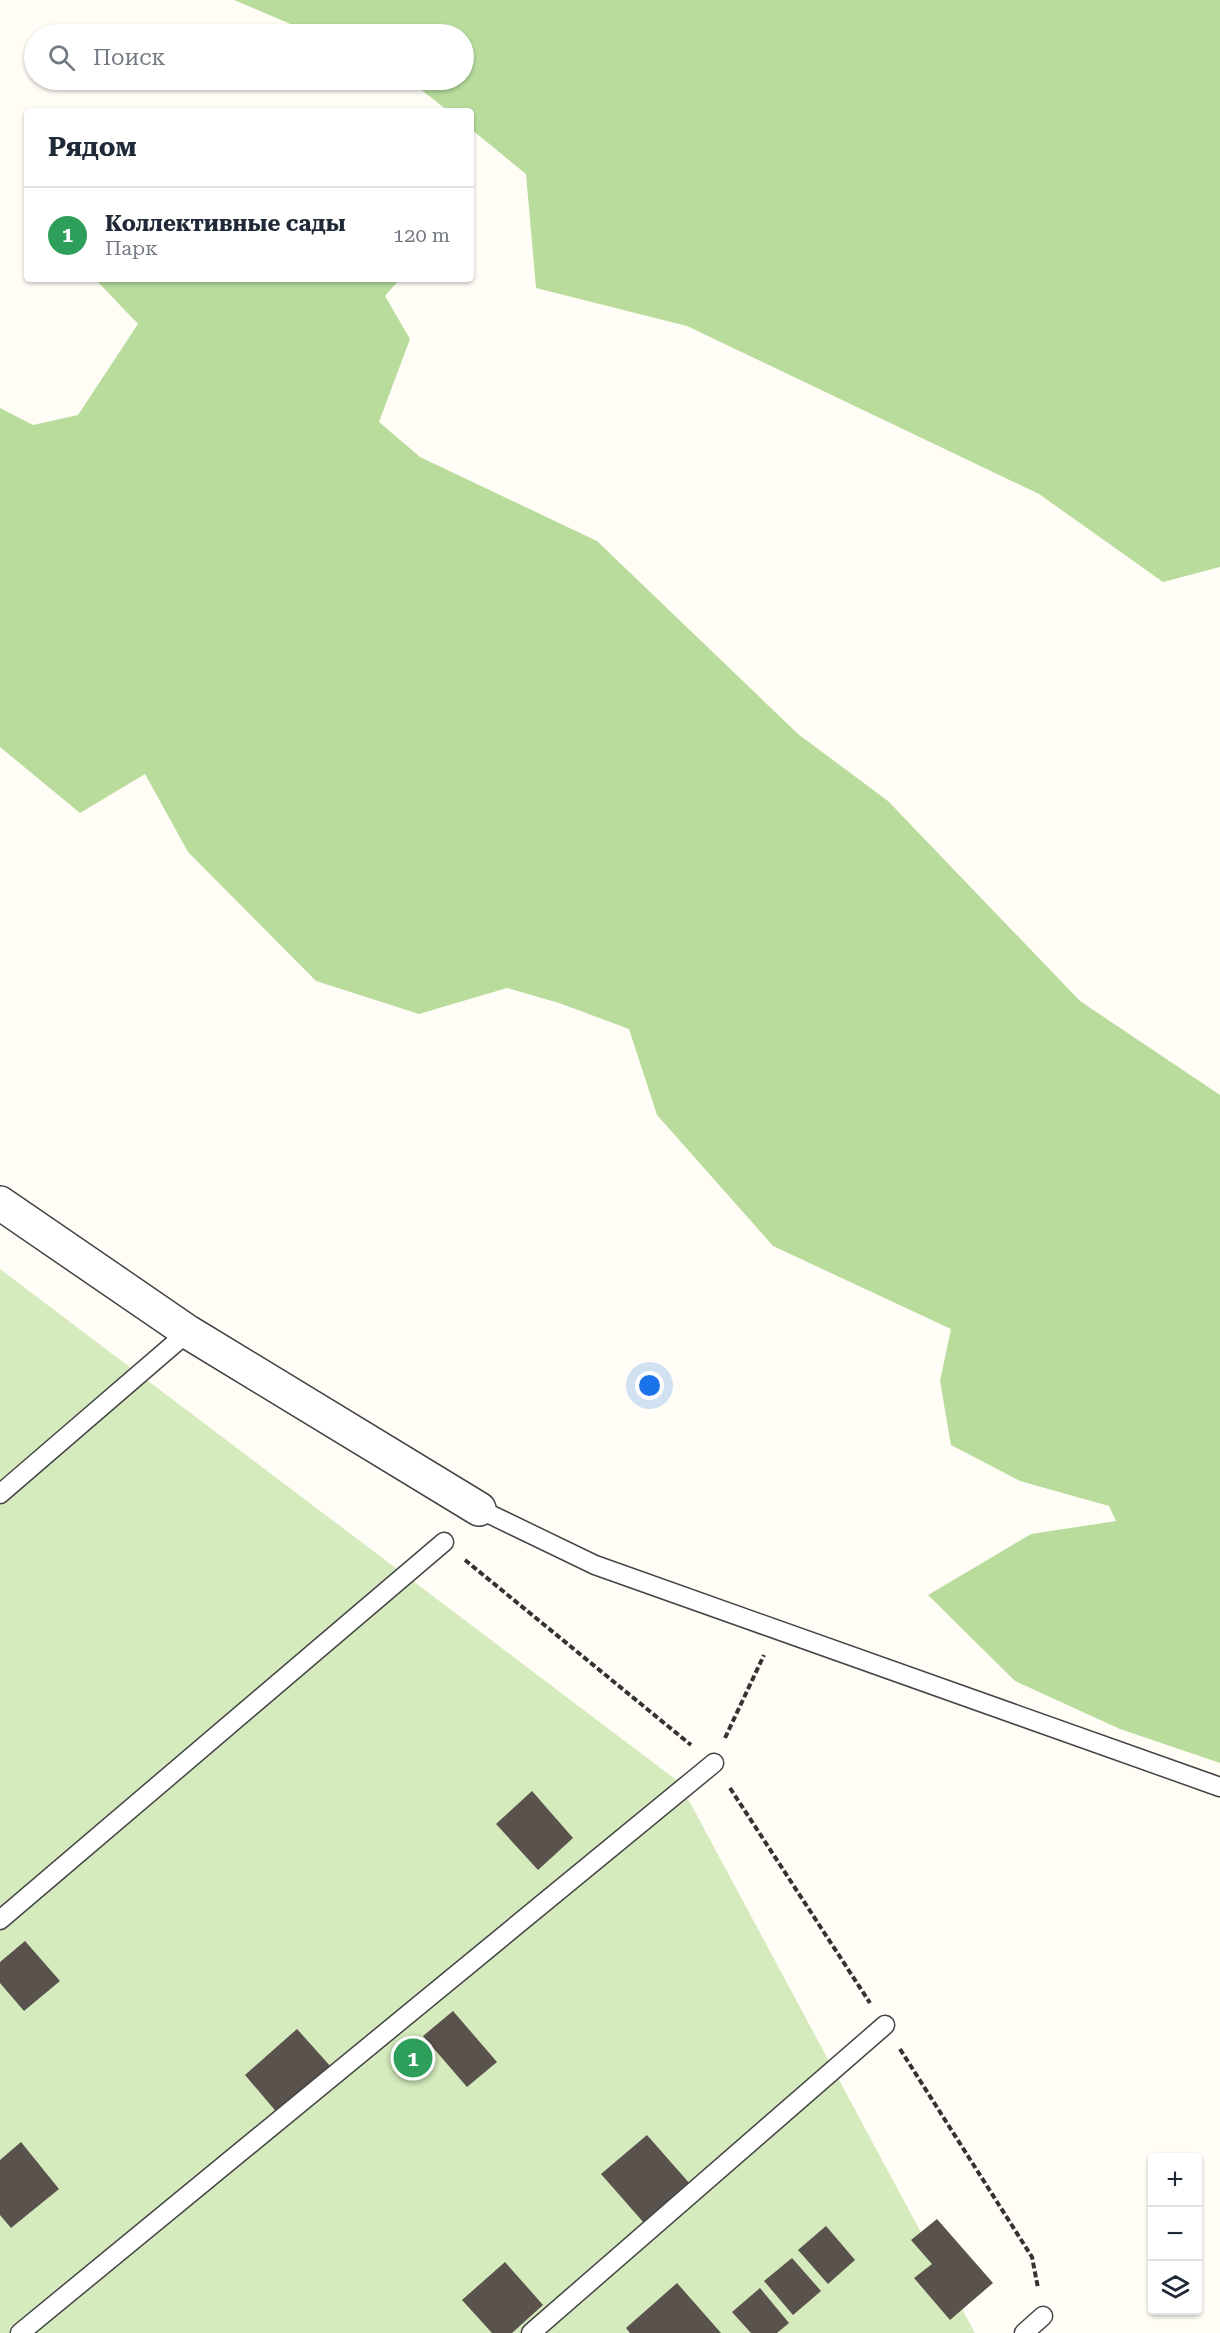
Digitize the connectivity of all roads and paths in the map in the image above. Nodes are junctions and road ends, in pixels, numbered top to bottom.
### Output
1 (0, 1203) edge
2 (188, 1332) junction
3 (0, 1494) edge
4 (479, 1509) joint
5 (444, 1542) joint
6 (777, 1629) junction
7 (714, 1763) junction
8 (1220, 1787) edge
9 (0, 1920) edge
10 (885, 2025) junction
11 (1043, 2316) joint
12 (21, 2333) edge
13 (531, 2333) edge
14 (1024, 2333) edge

1 - 2 street
2 - 3 lane
2 - 4 street
4 - 6 lane
5 - 7 path
5 - 9 lane
6 - 7 path
6 - 8 lane
7 - 10 path
7 - 12 lane
10 - 11 path
10 - 13 lane
11 - 14 lane

